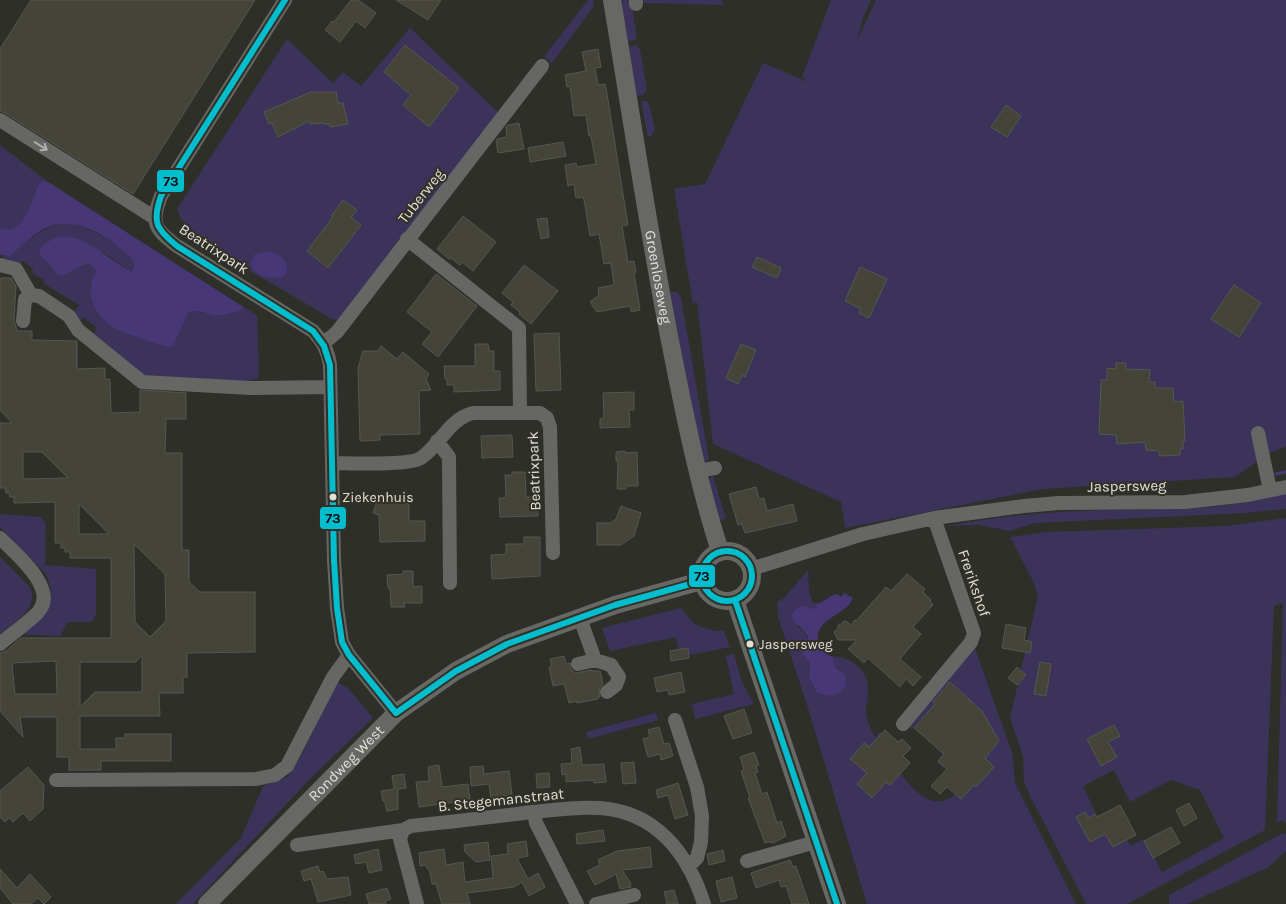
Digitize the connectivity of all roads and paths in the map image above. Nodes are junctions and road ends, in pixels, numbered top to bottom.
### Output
1 (285, 0) edge
2 (612, 0) edge
3 (542, 66) dead end
4 (0, 120) edge
5 (155, 218) junction
6 (407, 239) junction
7 (0, 265) edge
8 (31, 295) junction
9 (23, 321) dead end
10 (324, 343) junction
11 (330, 387) junction
12 (520, 413) junction
13 (1258, 433) dead end
14 (437, 441) junction
15 (332, 462) junction
16 (715, 468) dead end
17 (697, 471) junction
18 (1286, 487) edge
19 (1270, 490) junction
20 (934, 518) junction
21 (0, 538) edge
22 (720, 551) junction
23 (554, 553) dead end
24 (751, 569) junction
25 (701, 581) junction
26 (450, 583) dead end
27 (735, 600) junction
28 (580, 618) junction
29 (0, 644) edge
30 (349, 655) junction
31 (595, 660) junction
32 (578, 664) dead end
33 (607, 692) dead end
34 (396, 713) junction
35 (675, 720) dead end
36 (903, 724) dead end
37 (56, 780) dead end
38 (534, 812) junction
39 (403, 830) junction
40 (816, 842) junction
41 (297, 845) dead end
42 (747, 861) dead end
43 (688, 867) junction
44 (634, 895) dead end
45 (208, 904) edge
46 (417, 904) edge
47 (577, 904) edge
48 (596, 904) edge
49 (704, 904) edge
50 (837, 904) edge

1 - 5 street
2 - 17 main road, Groenloseweg
3 - 6 street, Tuberweg
4 -> 5 street
5 - 10 street, Beatrixpark
6 - 10 street, Tuberweg
6 - 12 street, Beatrixpark
7 - 8 street
8 - 9 street
8 - 11 street
10 - 11 street
11 - 15 street
12 - 14 street, Beatrixpark
12 - 23 street, Beatrixpark
13 - 19 street
14 - 15 street, Beatrixpark
14 - 26 street
15 - 30 street
16 - 17 street
17 - 22 main road, Groenloseweg
18 - 19 street, Jaspersweg
19 - 20 street, Jaspersweg
20 - 24 street, Jaspersweg
20 - 36 street, Frerikshof
21 - 29 street
22 - 24 main road
22 - 25 main road
24 - 27 main road
25 - 27 main road
25 - 28 main road, Rondweg West
27 - 40 main road
28 - 31 street
28 - 34 main road, Rondweg West
30 - 34 street
30 - 37 street
31 - 32 street
31 - 33 street
34 - 45 main road, Rondweg West
35 - 43 street
38 - 39 street, B. Stegemanstraat
38 - 43 street, B. Stegemanstraat
38 - 47 street
39 - 41 street, B. Stegemanstraat
39 - 46 street
40 - 42 street
40 - 50 main road
43 - 49 street, B. Stegemanstraat
44 - 48 street

